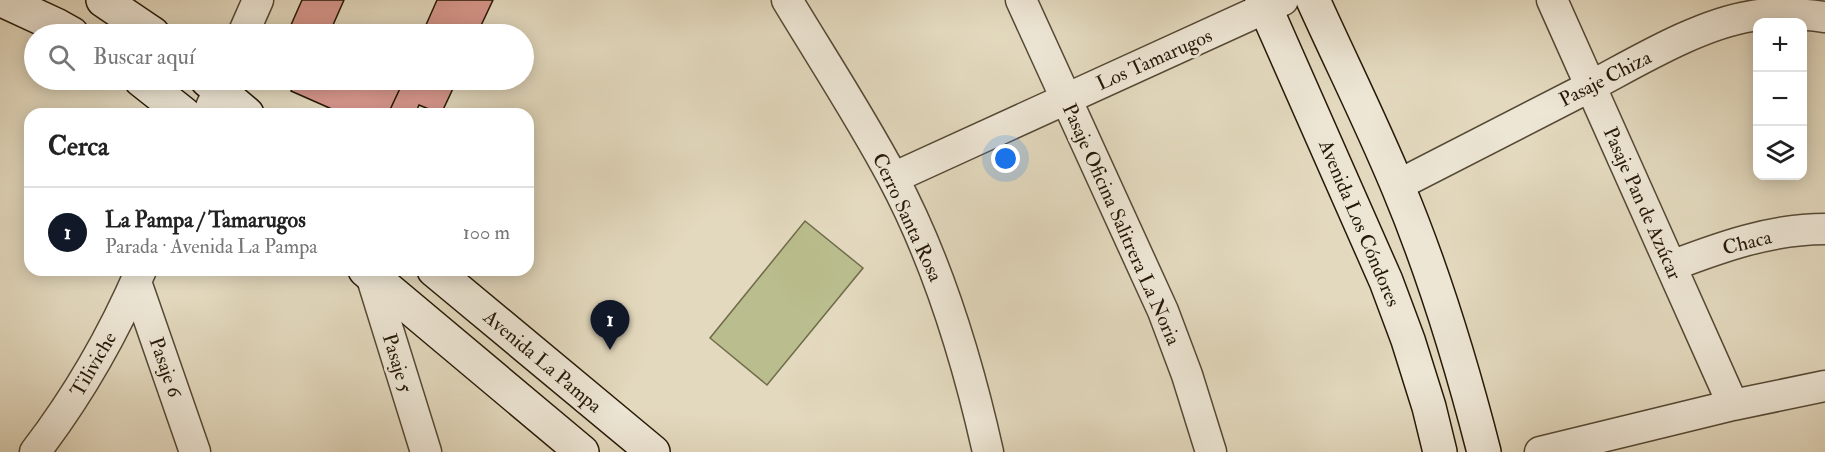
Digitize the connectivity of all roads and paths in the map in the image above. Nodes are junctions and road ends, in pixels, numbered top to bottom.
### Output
1 (2, 0) edge
2 (103, 0) edge
3 (258, 0) edge
4 (786, 0) edge
5 (1021, 0) edge
6 (1313, 0) edge
7 (1552, 0) edge
8 (1270, 3) edge
9 (1825, 17) edge
10 (51, 24) edge
11 (138, 24) edge
12 (247, 24) edge
13 (1590, 86) junction
14 (153, 90) edge
15 (215, 91) edge
16 (1066, 99) junction
17 (176, 108) edge
18 (239, 108) edge
19 (893, 178) junction
20 (1398, 185) junction
21 (1825, 229) edge
22 (1671, 266) junction
23 (139, 276) edge
24 (369, 276) edge
25 (373, 276) edge
26 (441, 276) edge
27 (1825, 386) edge
28 (1733, 405) junction
29 (35, 452) edge
30 (195, 452) edge
31 (426, 452) edge
32 (582, 452) edge
33 (653, 452) edge
34 (988, 452) edge
35 (1211, 452) edge
36 (1440, 452) edge
37 (1484, 452) edge
38 (1540, 452) edge

1 - 10 street
2 - 11 street
3 - 12 street
4 - 19 street, Cerro Santa Rosa
5 - 16 street, Pasaje Oficina Salitrera La Noria
6 - 20 street
7 - 13 street, Pasaje Pan de Azúcar
8 - 16 street, Los Tamarugos
8 - 36 street, Avenida Los Cóndores
9 - 13 street, Pasaje Chiza
13 - 20 street, Pasaje Chiza
13 - 22 street, Pasaje Pan de Azúcar
14 - 17 street
15 - 18 street
16 - 19 street, Los Tamarugos
16 - 35 street, Pasaje Oficina Salitrera La Noria
19 - 34 street, Cerro Santa Rosa
20 - 37 street
21 - 22 street, Chaca
22 - 28 street, Pasaje Pan de Azúcar
23 - 29 street, Tiliviche
23 - 30 street, Pasaje 6
24 - 31 street, Pasaje 5
25 - 32 street
26 - 33 street, Avenida La Pampa
27 - 28 street
28 - 38 street

